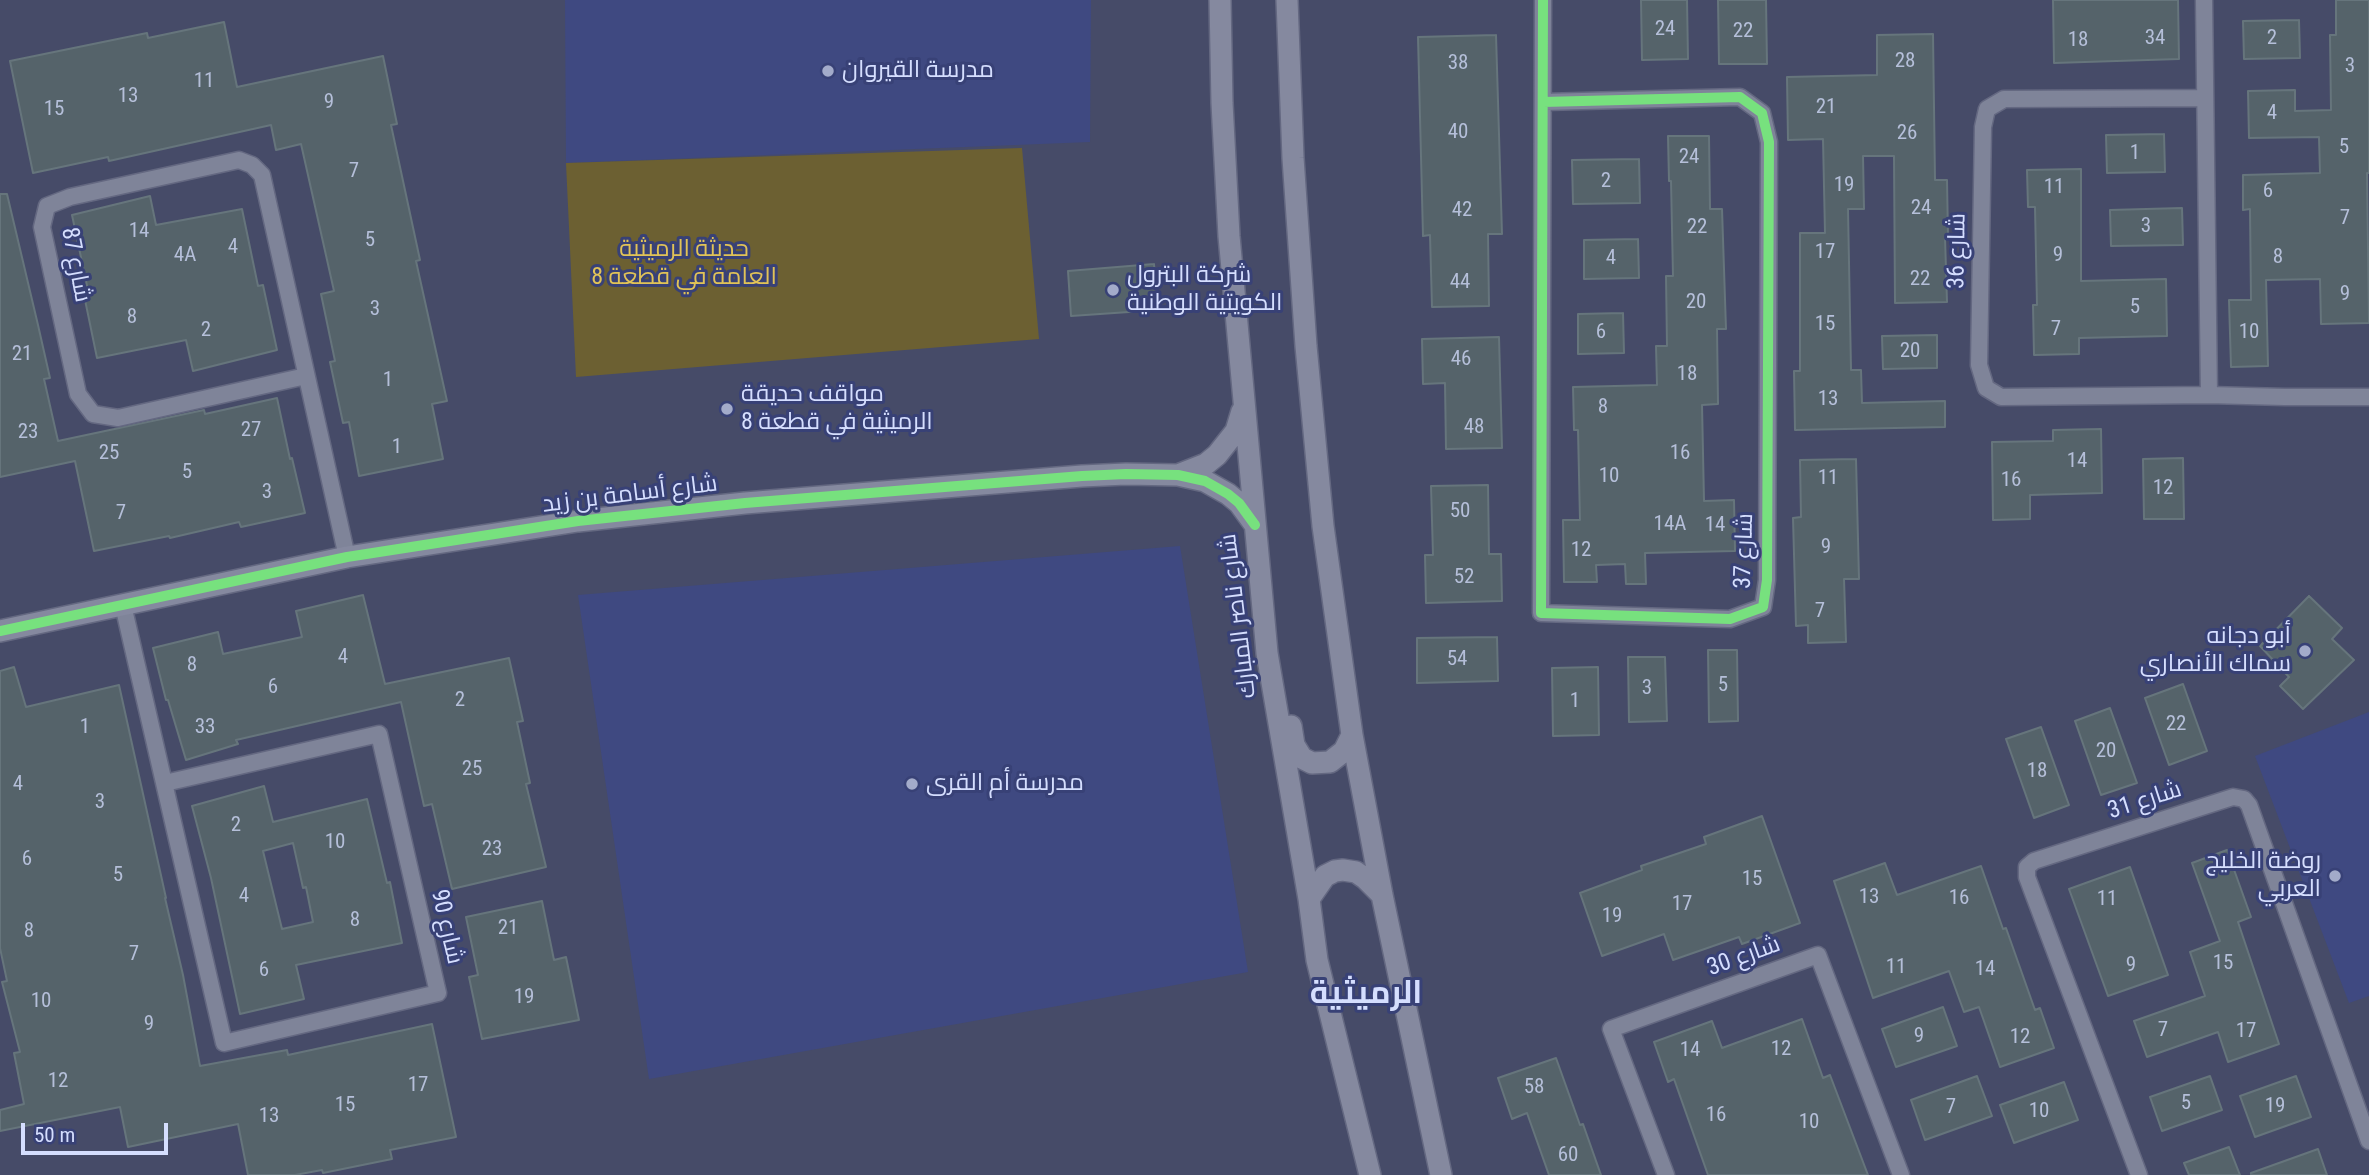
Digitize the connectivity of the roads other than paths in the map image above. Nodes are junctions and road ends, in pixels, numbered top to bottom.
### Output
1 (1220, 0) edge
2 (1287, 0) edge
3 (1542, 0) edge
4 (2204, 0) edge
5 (2204, 98) junction
6 (1543, 102) junction
7 (306, 376) junction
8 (2209, 395) junction
9 (2369, 397) edge
10 (1244, 403) junction
11 (1178, 475) junction
12 (1255, 525) junction
13 (347, 557) junction
14 (123, 606) junction
15 (0, 631) edge
16 (1267, 653) junction
17 (1352, 735) junction
18 (165, 783) junction
19 (1382, 895) junction
20 (1309, 899) junction
21 (2369, 1141) edge
22 (1370, 1175) edge
23 (1441, 1175) edge
24 (1666, 1175) edge
25 (1901, 1175) edge
26 (2139, 1175) edge

1 - 10 street, شارع ناصر المبارك
2 - 17 street
3 - 6 street, شارع 37
4 - 5 street
5 - 8 street
5 - 8 street, شارع 36
6 - 6 street, شارع 37
7 - 7 street, شارع 87
7 - 13 street, شارع 87
8 - 9 street, شارع 36
10 - 11 street, شارع أسامة بن زيد
10 - 12 street, شارع ناصر المبارك
11 - 12 street, شارع أسامة بن زيد
11 - 13 street, شارع أسامة بن زيد
12 - 16 street, شارع ناصر المبارك
13 - 14 street, شارع أسامة بن زيد
14 - 15 street, شارع أسامة بن زيد
14 - 18 street, شارع 90
16 - 17 street
16 - 20 street, شارع ناصر المبارك
17 - 19 street
18 - 18 street, شارع 90
19 - 20 street
19 - 23 street
20 - 22 street, شارع ناصر المبارك
21 - 26 street, شارع 31
24 - 25 street, شارع 30

